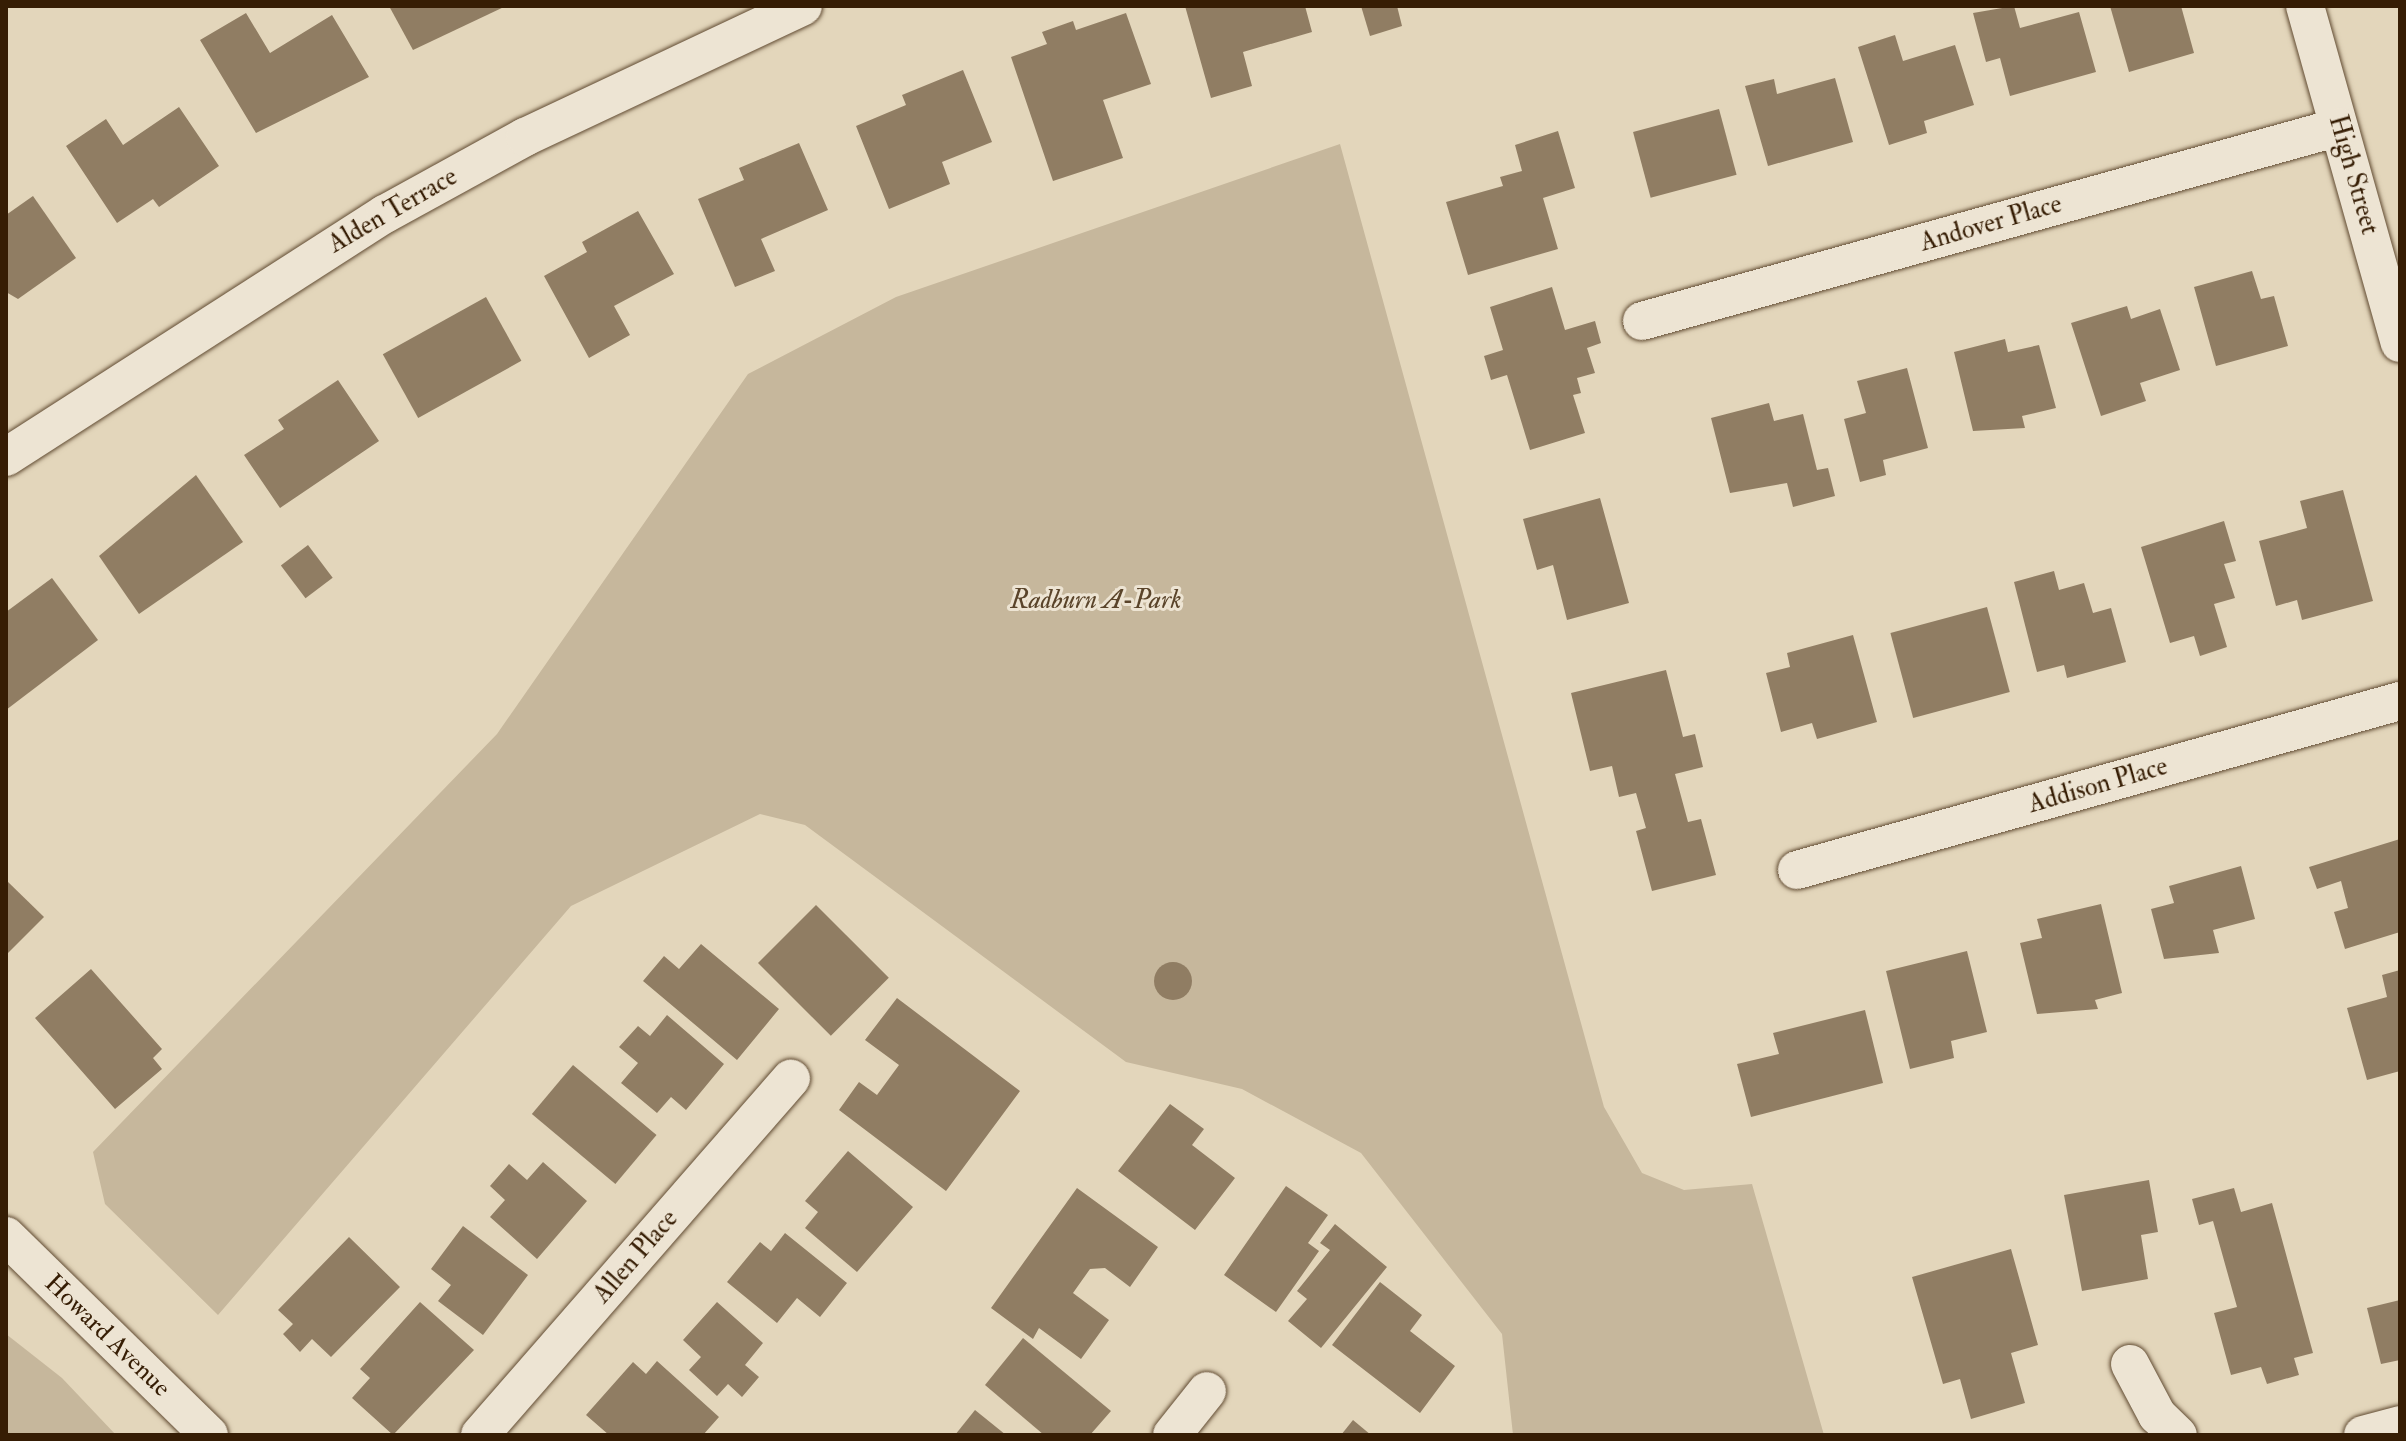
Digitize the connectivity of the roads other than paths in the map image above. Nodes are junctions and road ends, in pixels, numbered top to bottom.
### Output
1 (803, 6) edge
2 (2305, 6) edge
3 (2339, 127) junction
4 (1642, 321) dead end
5 (2400, 343) edge
6 (6, 457) edge
7 (2400, 701) edge
8 (1797, 870) dead end
9 (791, 1079) dead end
10 (6, 1236) edge
11 (2130, 1364) dead end
12 (1207, 1391) dead end
13 (2400, 1425) edge
14 (209, 1435) edge
15 (480, 1435) edge
16 (1172, 1435) edge
17 (2178, 1435) edge
18 (2363, 1435) edge

1 - 6 street, Alden Terrace
2 - 3 street, High Street
3 - 4 street, Andover Place
3 - 5 street, High Street
7 - 8 street, Addison Place
9 - 15 street, Allen Place
10 - 14 street, Howard Avenue
11 - 17 street
12 - 16 street
13 - 18 street

